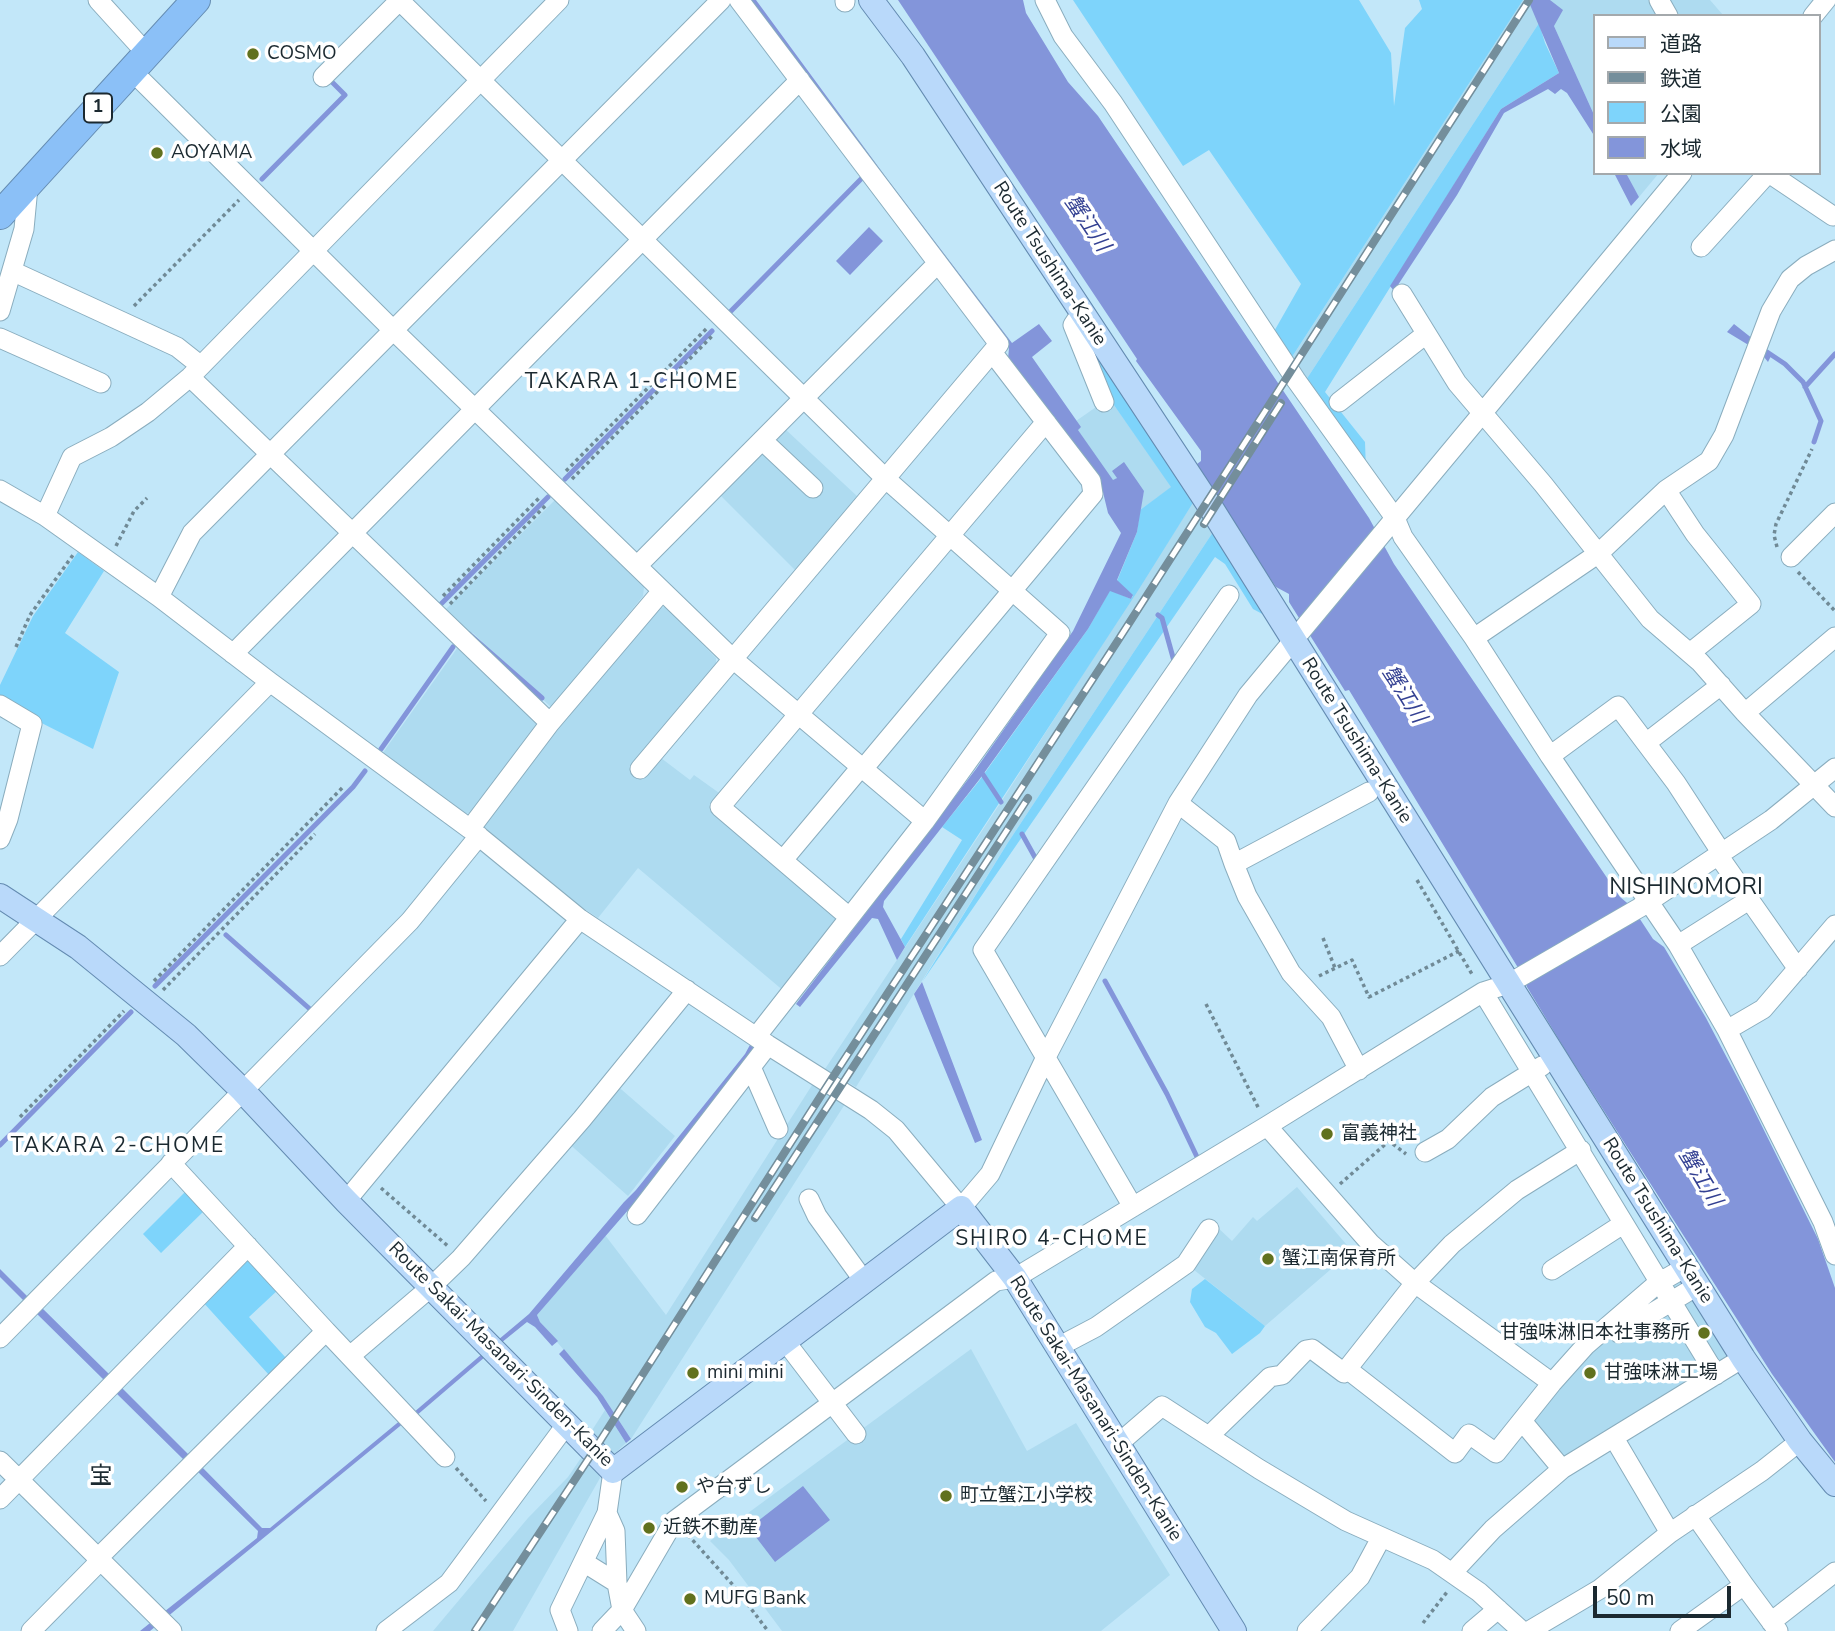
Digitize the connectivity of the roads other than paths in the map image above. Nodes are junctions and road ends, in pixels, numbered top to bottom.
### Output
1 (98, 0) edge
2 (197, 0) edge
3 (400, 0) edge
4 (559, 0) edge
5 (721, 0) edge
6 (738, 0) edge
7 (871, 0) edge
8 (1045, 0) edge
9 (139, 63) junction
10 (323, 77) dead end
11 (480, 79) junction
12 (800, 80) junction
13 (562, 160) junction
14 (1680, 175) edge
15 (1766, 175) edge
16 (1771, 175) edge
17 (28, 187) junction
18 (2, 209) edge
19 (1833, 216) edge
20 (642, 240) junction
21 (1701, 247) dead end
22 (314, 250) junction
23 (1835, 250) edge
24 (939, 263) junction
25 (12, 271) junction
26 (1402, 294) dead end
27 (0, 311) edge
28 (1082, 313) junction
29 (393, 330) junction
30 (1426, 334) junction
31 (0, 338) edge
32 (992, 352) junction
33 (195, 371) junction
34 (102, 383) dead end
35 (804, 398) junction
36 (1104, 402) dead end
37 (1339, 402) dead end
38 (475, 409) junction
39 (1482, 414) junction
40 (1046, 422) junction
41 (762, 440) junction
42 (270, 454) junction
43 (886, 479) junction
44 (813, 488) dead end
45 (0, 490) edge
46 (1666, 490) junction
47 (1835, 513) edge
48 (45, 516) junction
49 (1391, 523) junction
50 (352, 533) junction
51 (949, 536) junction
52 (1599, 553) junction
53 (1791, 556) dead end
54 (637, 566) junction
55 (662, 591) junction
56 (1012, 591) junction
57 (1229, 595) dead end
58 (159, 597) junction
59 (1297, 633) junction
60 (1835, 637) edge
61 (1474, 638) junction
62 (1690, 653) junction
63 (233, 654) junction
64 (733, 659) junction
65 (270, 682) junction
66 (1721, 685) junction
67 (0, 705) edge
68 (1745, 713) junction
69 (799, 714) junction
70 (550, 723) junction
71 (1646, 743) junction
72 (1550, 756) junction
73 (862, 768) junction
74 (1835, 768) edge
75 (640, 769) dead end
76 (1814, 786) junction
77 (1368, 792) dead end
78 (1178, 803) junction
79 (1835, 807) edge
80 (925, 821) junction
81 (474, 833) junction
82 (0, 839) edge
83 (1720, 853) junction
84 (783, 860) junction
85 (1234, 864) junction
86 (0, 896) edge
87 (1749, 900) junction
88 (1644, 904) junction
89 (849, 917) junction
90 (580, 919) junction
91 (36, 920) junction
92 (1835, 925) edge
93 (1678, 945) junction
94 (0, 956) edge
95 (1798, 969) junction
96 (1511, 982) junction
97 (687, 990) junction
98 (1483, 992) junction
99 (1727, 1030) junction
100 (762, 1041) junction
101 (1555, 1058) junction
102 (1045, 1059) junction
103 (751, 1067) junction
104 (1359, 1070) junction
105 (1533, 1072) junction
106 (243, 1091) junction
107 (1267, 1126) junction
108 (778, 1129) dead end
109 (1581, 1150) junction
110 (1425, 1152) road end
111 (171, 1163) junction
112 (809, 1199) dead end
113 (346, 1201) junction
114 (1133, 1207) junction
115 (961, 1208) junction
116 (637, 1215) dead end
117 (1623, 1224) junction
118 (1209, 1229) dead end
119 (247, 1246) junction
120 (1835, 1255) edge
121 (1552, 1270) dead end
122 (1691, 1277) junction
123 (1015, 1279) junction
124 (864, 1281) junction
125 (1415, 1283) junction
126 (1658, 1283) junction
127 (431, 1287) junction
128 (1671, 1302) junction
129 (326, 1331) junction
130 (1619, 1333) dead end
131 (0, 1338) edge
132 (785, 1341) junction
133 (1058, 1347) junction
134 (349, 1356) junction
135 (1743, 1358) junction
136 (1347, 1369) junction
137 (1716, 1375) junction
138 (1552, 1383) junction
139 (833, 1402) junction
140 (1522, 1421) junction
141 (566, 1425) junction
142 (856, 1434) dead end
143 (1209, 1436) junction
144 (1614, 1438) junction
145 (1800, 1441) junction
146 (1118, 1444) junction
147 (445, 1457) road end
148 (0, 1461) edge
149 (1562, 1469) junction
150 (613, 1471) junction
151 (19, 1479) junction
152 (1835, 1484) edge
153 (0, 1499) edge
154 (607, 1513) junction
155 (1695, 1515) junction
156 (1670, 1533) junction
157 (1381, 1538) junction
158 (99, 1559) junction
159 (585, 1563) junction
160 (1835, 1572) edge
161 (1455, 1575) junction
162 (617, 1583) junction
163 (1744, 1585) junction
164 (1498, 1609) junction
165 (627, 1623) edge
166 (165, 1624) edge
167 (1775, 1626) edge
168 (32, 1631) edge
169 (386, 1631) edge
170 (568, 1631) edge
171 (602, 1631) edge
172 (1234, 1631) edge
173 (1307, 1631) edge
174 (1472, 1631) edge
175 (1522, 1631) edge
176 (1529, 1631) edge
177 (1680, 1631) edge

1 - 9 street
2 - 9 highway, 1
3 - 10 street
3 - 11 street
4 - 11 street
5 - 13 street
6 - 12 street
7 - 28 main road, Route Tsushima-Kanie
8 - 49 street
9 - 17 highway, 1
9 - 22 street
11 - 13 street
11 - 22 street
12 - 20 street
12 - 24 street
13 - 20 street
13 - 29 street
14 - 39 street
15 - 21 street
16 - 19 street
17 - 18 highway, 1
17 - 25 street
20 - 35 street
20 - 38 street
22 - 29 street
22 - 33 street
23 - 46 street
24 - 32 street
24 - 35 street
25 - 27 street
25 - 33 street
26 - 30 street
28 - 36 street
28 - 59 main road, Route Tsushima-Kanie
29 - 38 street
29 - 42 street
30 - 37 street
30 - 39 street
31 - 34 street
32 - 40 street
32 - 43 street
33 - 42 street
33 - 48 street
35 - 41 street
35 - 43 street
38 - 50 street
38 - 54 street
39 - 49 street
39 - 52 street
40 - 51 street
40 - 56 street
41 - 44 street
41 - 54 street
42 - 50 street
42 - 58 street
43 - 51 street
43 - 64 street
45 - 48 street
46 - 52 street
46 - 62 street
47 - 53 street
48 - 58 street
49 - 59 street
49 - 61 street
50 - 63 street
50 - 70 street
51 - 56 street
51 - 69 street
52 - 61 street
52 - 62 street
54 - 55 street
55 - 64 street
55 - 70 street
56 - 73 street
56 - 80 street
57 - 102 street
58 - 63 street
59 - 78 street
59 - 96 main road, Route Tsushima-Kanie
60 - 68 street
61 - 72 street
62 - 66 street
63 - 65 street
64 - 69 street
64 - 75 street
65 - 81 street
65 - 91 street
66 - 68 street
66 - 71 street
67 - 82 street
68 - 76 street
69 - 73 street
69 - 84 street
70 - 81 street
71 - 72 street
71 - 83 street
72 - 88 street
73 - 80 street
73 - 84 street
74 - 76 street
76 - 79 street
76 - 83 street
77 - 85 street
78 - 85 street
78 - 102 street
80 - 89 street
81 - 90 street
81 - 106 street
83 - 87 street
83 - 88 street
84 - 89 street
85 - 104 street
86 - 91 main road, Route Sakai-Masanari-Sinden-Kanie
87 - 93 street
87 - 95 street
88 - 93 street
88 - 96 street
89 - 100 street
90 - 97 street
90 - 113 street
91 - 94 street
91 - 106 main road, Route Sakai-Masanari-Sinden-Kanie
92 - 95 street
93 - 99 street
95 - 99 street
96 - 98 street
96 - 101 main road, Route Tsushima-Kanie
97 - 100 street
97 - 127 street
98 - 104 street
98 - 105 street
99 - 120 street
100 - 103 street
100 - 115 street
101 - 105 street
101 - 122 main road, Route Tsushima-Kanie
102 - 114 street
102 - 115 street
103 - 108 street
103 - 116 street
104 - 107 street
105 - 109 street
105 - 110 street
106 - 111 street
106 - 113 main road, Route Sakai-Masanari-Sinden-Kanie
107 - 114 street
107 - 125 street
109 - 117 street
109 - 125 street
111 - 119 street
111 - 131 street
112 - 124 street
113 - 127 main road, Route Sakai-Masanari-Sinden-Kanie
114 - 123 street
115 - 123 main road, Route Sakai-Masanari-Sinden-Kanie
115 - 124 main road, Route Sakai-Masanari-Sinden-Kanie
117 - 121 street
117 - 126 street
118 - 133 street
119 - 129 street
119 - 151 street
122 - 126 street
122 - 128 street
122 - 135 main road, Route Tsushima-Kanie
123 - 133 main road, Route Sakai-Masanari-Sinden-Kanie
123 - 139 street
124 - 132 main road, Route Sakai-Masanari-Sinden-Kanie
125 - 136 street
125 - 138 street
126 - 128 street
126 - 138 street
127 - 134 street
127 - 141 main road, Route Sakai-Masanari-Sinden-Kanie
128 - 130 street
128 - 137 street
129 - 134 street
129 - 158 street
132 - 139 street
132 - 150 main road, Route Sakai-Masanari-Sinden-Kanie
133 - 146 main road, Route Sakai-Masanari-Sinden-Kanie
134 - 147 street
135 - 137 street
135 - 145 main road, Route Tsushima-Kanie
136 - 140 street
136 - 143 street
137 - 144 street
138 - 140 street
139 - 142 street
139 - 165 street
140 - 149 street
141 - 150 main road, Route Sakai-Masanari-Sinden-Kanie
141 - 169 street
143 - 146 street
143 - 157 street
144 - 149 street
144 - 156 street
145 - 152 main road, Route Tsushima-Kanie
145 - 155 street
146 - 172 main road, Route Sakai-Masanari-Sinden-Kanie
148 - 151 street
149 - 161 street
150 - 154 street
151 - 153 street
151 - 158 street
154 - 159 street
154 - 162 street
155 - 156 street
155 - 163 street
156 - 176 street
157 - 161 street
157 - 173 street
158 - 166 street
158 - 168 street
159 - 162 street
159 - 170 street
160 - 167 street
161 - 164 street
162 - 165 street
163 - 167 street
163 - 177 street
164 - 174 street
164 - 175 street
165 - 171 street

